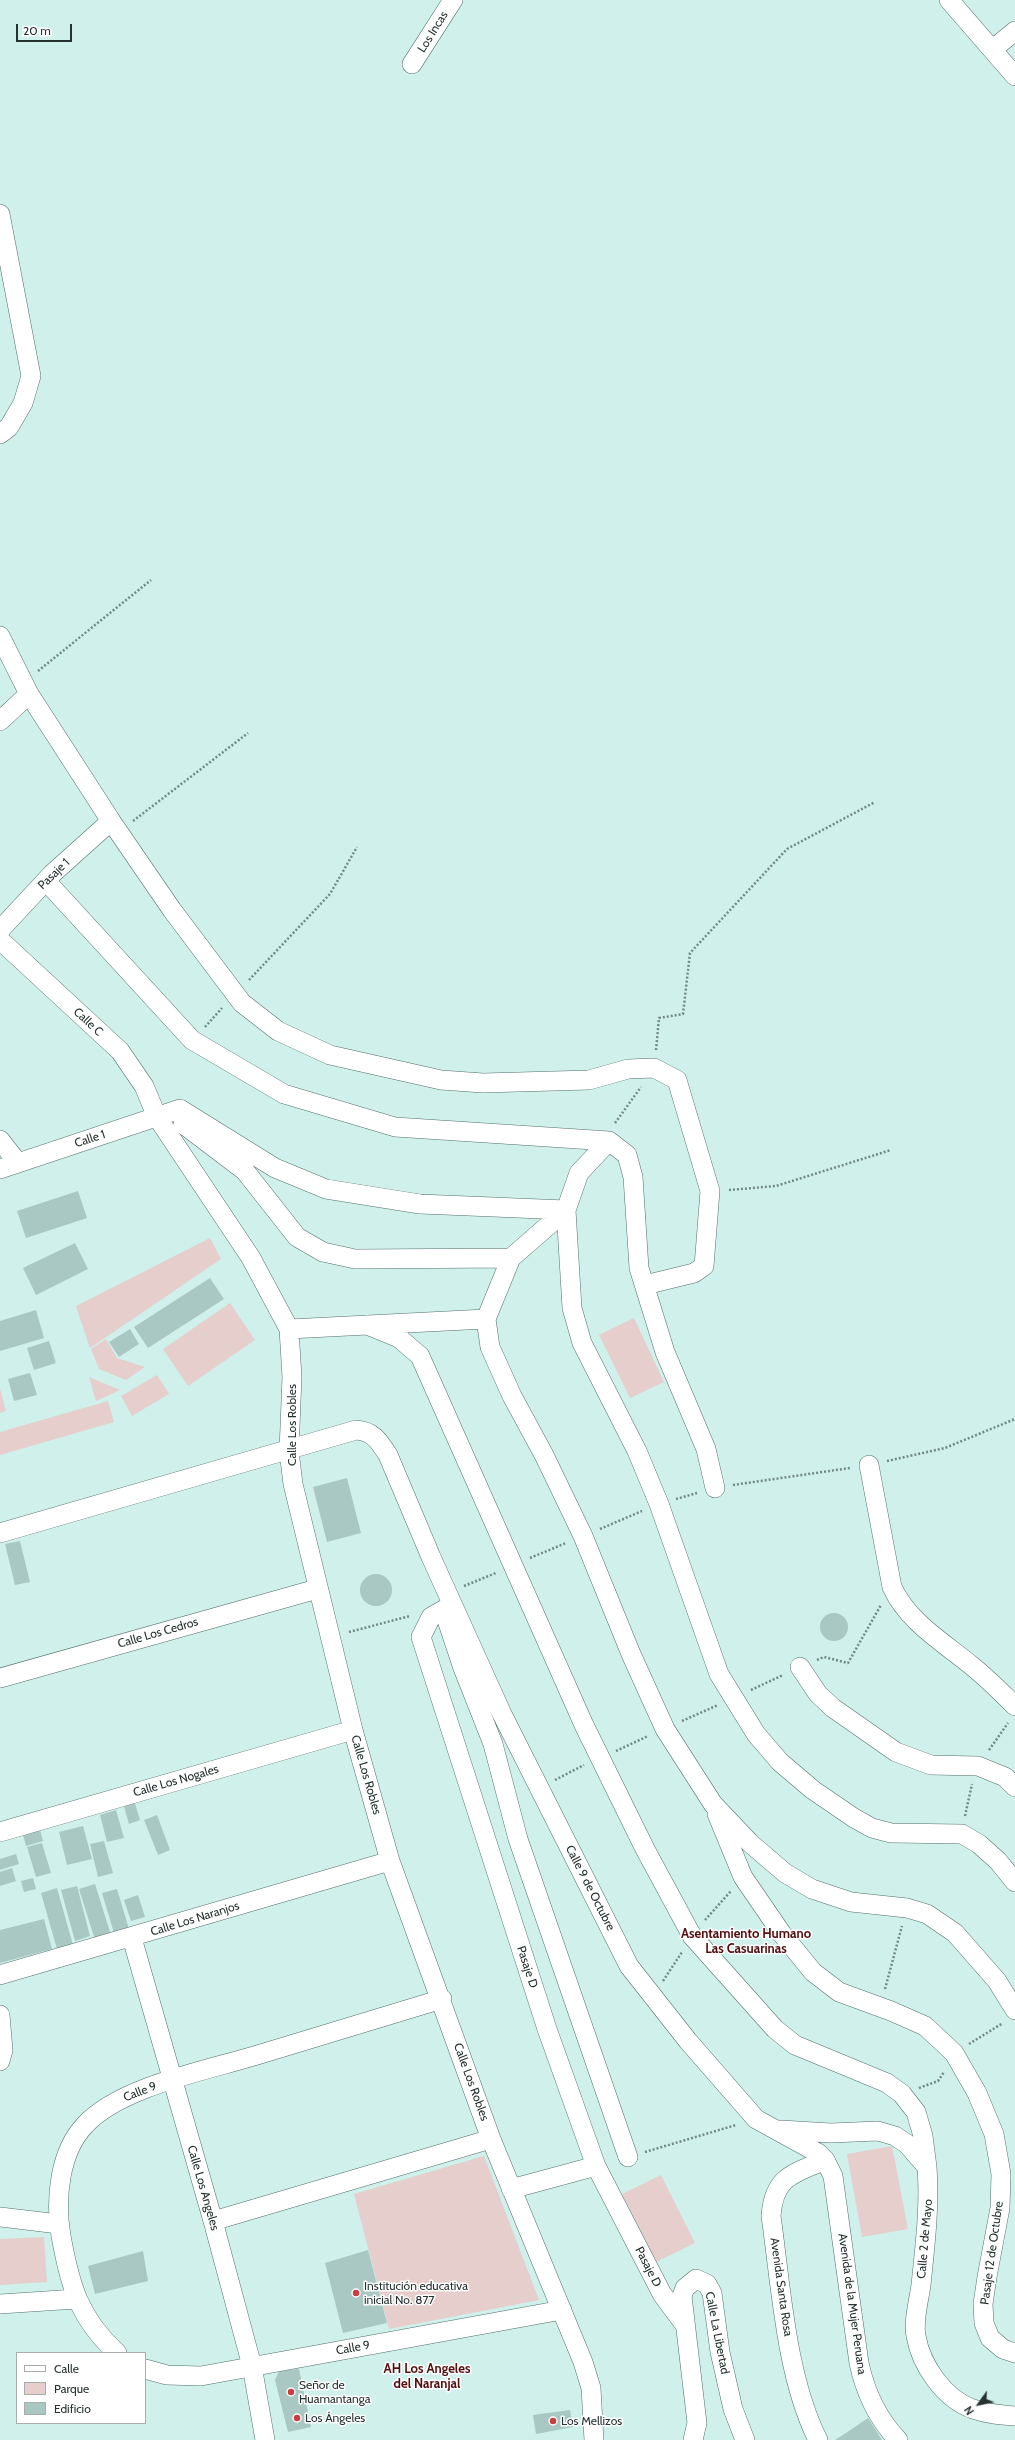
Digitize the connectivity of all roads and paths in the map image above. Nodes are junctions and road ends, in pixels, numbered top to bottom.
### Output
1 (453, 0) edge
2 (949, 0) edge
3 (1015, 31) edge
4 (993, 49) junction
5 (412, 64) dead end
6 (1015, 76) edge
7 (0, 214) edge
8 (0, 434) edge
9 (151, 580) dead end
10 (0, 636) edge
11 (26, 688) junction
12 (0, 721) edge
13 (248, 733) dead end
14 (875, 802) dead end
15 (114, 827) junction
16 (357, 847) dead end
17 (46, 880) junction
18 (0, 930) edge
19 (0, 940) edge
20 (236, 994) junction
21 (192, 1040) junction
22 (654, 1068) junction
23 (169, 1113) junction
24 (0, 1140) edge
25 (609, 1141) junction
26 (891, 1150) dead end
27 (18, 1163) junction
28 (0, 1169) edge
29 (710, 1192) junction
30 (566, 1210) junction
31 (511, 1258) junction
32 (645, 1285) junction
33 (486, 1319) junction
34 (367, 1325) junction
35 (289, 1329) junction
36 (289, 1451) junction
37 (870, 1465) dead end
38 (715, 1488) dead end
39 (0, 1533) edge
40 (892, 1587) junction
41 (317, 1589) junction
42 (448, 1608) junction
43 (414, 1615) dead end
44 (329, 1637) junction
45 (800, 1667) junction
46 (0, 1678) edge
47 (733, 1698) junction
48 (1015, 1706) edge
49 (665, 1729) junction
50 (353, 1730) junction
51 (600, 1758) junction
52 (539, 1787) junction
53 (1015, 1787) edge
54 (712, 1804) junction
55 (0, 1832) edge
56 (390, 1861) junction
57 (1015, 1882) edge
58 (907, 1908) junction
59 (132, 1938) junction
60 (0, 1975) edge
61 (442, 1999) junction
62 (1015, 2010) edge
63 (891, 2011) junction
64 (0, 2015) edge
65 (0, 2061) edge
66 (172, 2080) junction
67 (756, 2119) junction
68 (776, 2129) junction
69 (491, 2139) junction
70 (628, 2157) joint
71 (825, 2160) junction
72 (596, 2166) junction
73 (927, 2167) junction
74 (511, 2189) junction
75 (0, 2217) edge
76 (213, 2221) junction
77 (59, 2224) junction
78 (76, 2299) junction
79 (0, 2304) edge
80 (562, 2310) junction
81 (685, 2325) junction
82 (116, 2352) edge
83 (1015, 2353) edge
84 (252, 2366) junction
85 (146, 2369) edge
86 (1015, 2416) edge
87 (264, 2440) edge
88 (594, 2440) edge
89 (693, 2440) edge
90 (745, 2440) edge
91 (818, 2440) edge
92 (898, 2440) edge

1 - 5 street, Los Incas
2 - 4 street
3 - 4 street
4 - 6 street
7 - 8 street
9 - 11 path
10 - 11 street
11 - 12 street
11 - 15 street
13 - 15 path
14 - 22 path
15 - 17 street, Pasaje 1
15 - 20 street
16 - 20 path
17 - 18 street, Pasaje 1
17 - 21 street
19 - 23 street, Calle C
20 - 21 path
20 - 22 street
21 - 25 street
22 - 25 path
22 - 29 street
23 - 27 street, Calle 1
23 - 30 street
23 - 31 street
23 - 35 street, Calle Los Robles
24 - 27 street
25 - 30 street
25 - 32 street
26 - 29 path
27 - 28 street, Calle 1
29 - 32 street
30 - 31 street
30 - 47 street
31 - 33 street
32 - 38 street
33 - 34 street
33 - 49 street
34 - 35 street
34 - 51 street, Calle 2 de Mayo
35 - 36 street, Calle Los Robles
36 - 39 street, Calle 9 de Octubre
36 - 41 street, Calle Los Robles
36 - 42 street, Calle 9 de Octubre
37 - 40 street
40 - 45 path
40 - 48 street
41 - 44 street, Calle Los Robles
41 - 46 street, Calle Los Cedros
42 - 52 street, Calle 9 de Octubre
42 - 70 street
42 - 72 street, Pasaje D
43 - 44 path
44 - 50 street, Calle Los Robles
45 - 47 path
45 - 53 street
47 - 49 path
47 - 57 street
49 - 51 path
49 - 54 street
50 - 55 street, Calle Los Nogales
50 - 56 street, Calle Los Robles
51 - 52 path
51 - 73 street, Calle 2 de Mayo
52 - 67 street, Calle 9 de Octubre
54 - 58 street
54 - 63 street, Pasaje 12 de Octubre
56 - 59 street, Calle Los Naranjos
56 - 61 street, Calle Los Robles
58 - 62 street
58 - 63 path
59 - 60 street, Calle Los Naranjos
59 - 66 street, Calle Los Angeles
61 - 66 street, Calle 9
61 - 69 street, Calle Los Robles
63 - 83 street, Pasaje 12 de Octubre
64 - 65 street
66 - 76 street, Calle Los Angeles
66 - 77 street, Calle 9
67 - 68 street, Calle 9 de Octubre
67 - 70 path
68 - 71 street, Calle 9 de Octubre
68 - 73 street
69 - 74 street, Calle Los Robles
69 - 76 street
71 - 91 street, Avenida Santa Rosa
71 - 92 street, Avenida de la Mujer Peruana
72 - 74 street
72 - 81 street, Pasaje D
73 - 86 street, Calle 2 de Mayo
74 - 80 street, Calle Los Robles
75 - 77 street
76 - 84 street, Calle Los Angeles
77 - 78 street, Calle 9
78 - 79 street
78 - 82 street, Calle 9
80 - 84 street, Calle 9
80 - 88 street, Calle Los Robles
81 - 89 street, Calle La Libertad
81 - 90 street, Calle La Libertad
84 - 85 street, Calle 9
84 - 87 street, Calle Los Angeles

